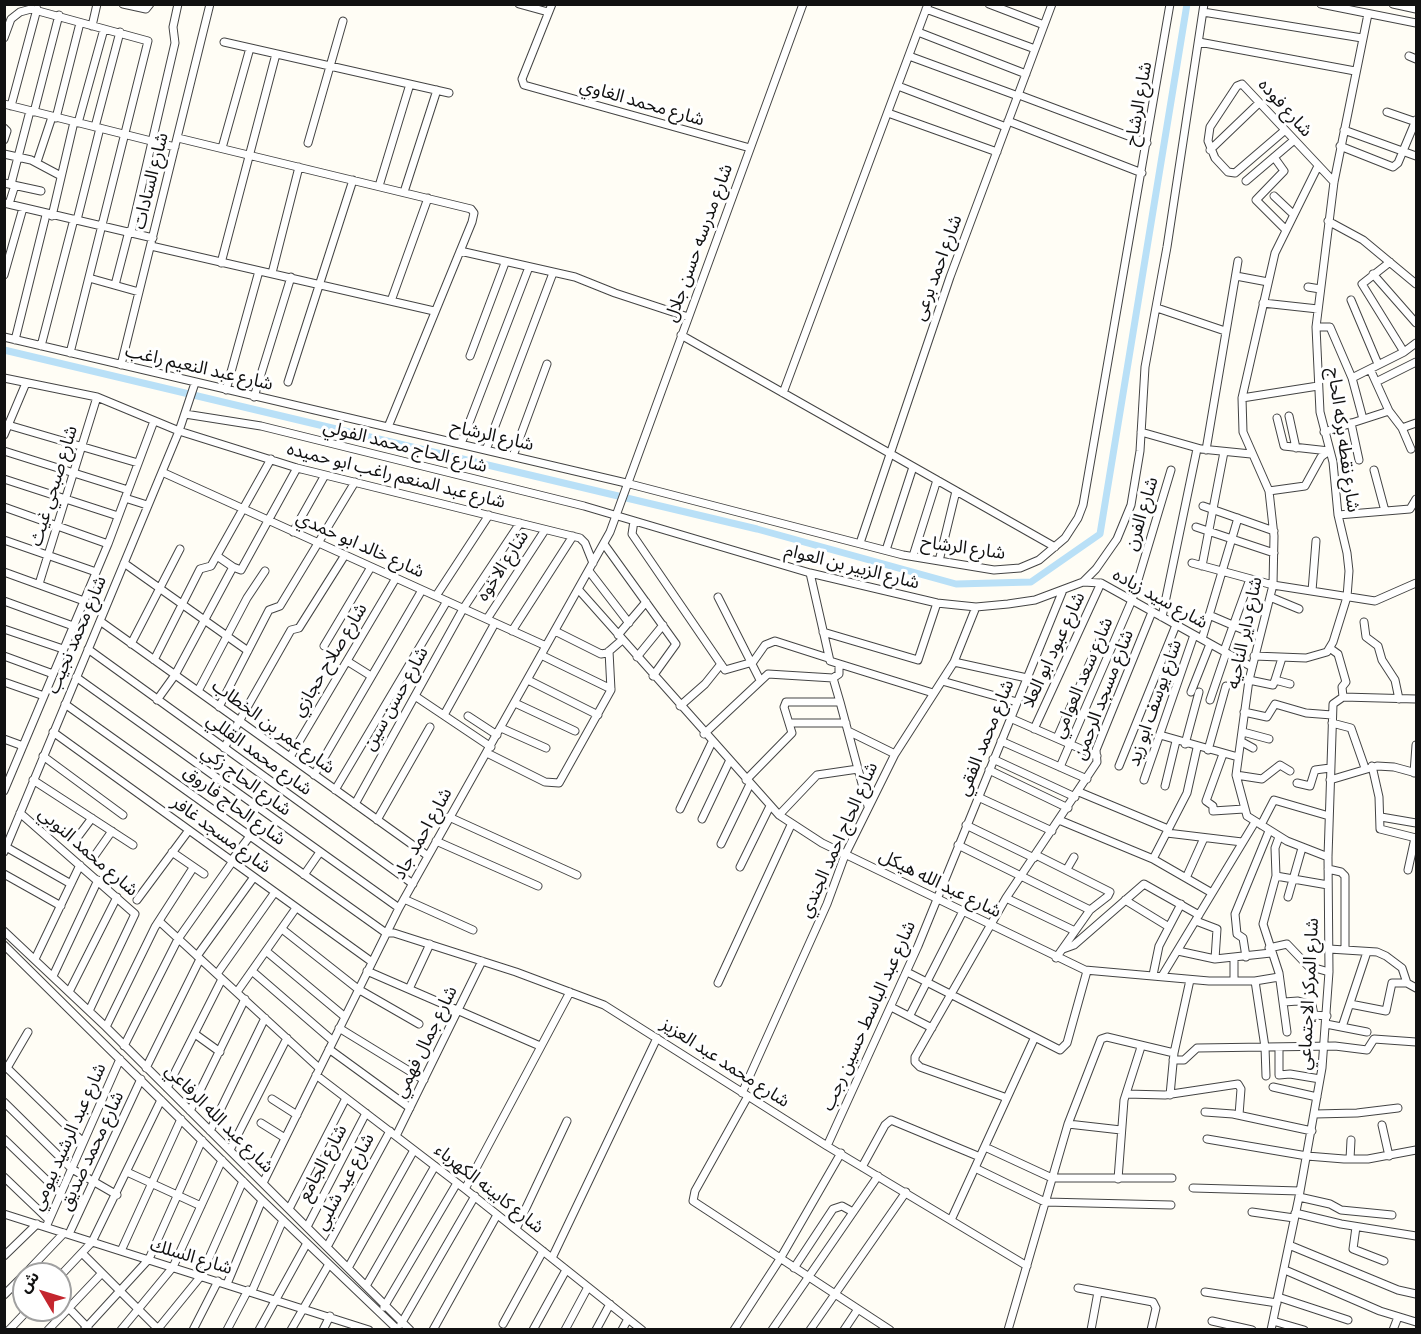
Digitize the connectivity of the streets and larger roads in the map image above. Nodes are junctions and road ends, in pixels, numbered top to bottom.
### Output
1 (97, 4) edge
2 (178, 4) edge
3 (210, 4) edge
4 (519, 4) edge
5 (802, 4) edge
6 (989, 4) edge
7 (1052, 4) edge
8 (1170, 4) edge
9 (1321, 4) edge
10 (1393, 4) edge
11 (123, 5) edge
12 (149, 7) edge
13 (927, 7) edge
14 (1345, 7) edge
15 (550, 8) edge
16 (1204, 8) edge
17 (37, 9) junction
18 (1416, 9) edge
19 (1368, 14) junction
20 (59, 15) junction
21 (343, 21) dead end
22 (80, 23) junction
23 (1416, 23) edge
24 (1044, 24) junction
25 (92, 26) junction
26 (104, 29) junction
27 (918, 32) junction
28 (120, 33) junction
29 (4, 38) edge
30 (1362, 38) junction
31 (224, 42) dead end
32 (1199, 42) junction
33 (250, 48) junction
34 (1035, 49) junction
35 (276, 54) junction
36 (909, 56) junction
37 (330, 66) junction
38 (1355, 71) junction
39 (1026, 74) junction
40 (410, 84) junction
41 (898, 86) junction
42 (437, 90) junction
43 (449, 93) dead end
44 (1018, 95) junction
45 (1258, 103) junction
46 (8, 105) edge
47 (32, 111) junction
48 (1387, 112) dead end
49 (888, 113) junction
50 (54, 117) junction
51 (1416, 121) edge
52 (76, 122) junction
53 (1007, 124) junction
54 (4, 128) edge
55 (98, 128) junction
56 (1344, 130) junction
57 (1284, 131) junction
58 (125, 135) junction
59 (178, 138) junction
60 (4, 140) edge
61 (1293, 141) junction
62 (153, 142) junction
63 (308, 142) dead end
64 (1147, 143) junction
65 (1340, 146) junction
66 (175, 147) junction
67 (222, 148) junction
68 (750, 148) junction
69 (1403, 149) junction
70 (1210, 150) junction
71 (997, 152) junction
72 (4, 154) edge
73 (248, 154) junction
74 (18, 156) junction
75 (1416, 156) edge
76 (1274, 157) junction
77 (37, 162) junction
78 (1318, 166) junction
79 (299, 167) junction
80 (1142, 173) junction
81 (61, 176) junction
82 (353, 180) junction
83 (1246, 181) dead end
84 (1334, 182) junction
85 (10, 184) edge
86 (379, 186) junction
87 (41, 191) dead end
88 (404, 192) junction
89 (1274, 196) dead end
90 (428, 198) junction
91 (7, 204) edge
92 (23, 208) junction
93 (1293, 213) junction
94 (49, 215) junction
95 (75, 220) junction
96 (1328, 221) junction
97 (104, 225) junction
98 (1285, 229) junction
99 (130, 232) junction
100 (153, 238) junction
101 (151, 246) junction
102 (460, 251) junction
103 (1238, 261) dead end
104 (221, 262) junction
105 (1390, 262) junction
106 (506, 263) junction
107 (529, 267) junction
108 (259, 270) junction
109 (272, 273) junction
110 (553, 273) junction
111 (1373, 274) junction
112 (4, 275) edge
113 (1236, 276) junction
114 (291, 277) junction
115 (89, 278) junction
116 (1268, 282) junction
117 (321, 283) junction
118 (1416, 284) edge
119 (115, 285) junction
120 (1308, 287) dead end
121 (1320, 289) junction
122 (139, 292) junction
123 (1351, 300) dead end
124 (391, 301) junction
125 (1263, 303) junction
126 (1157, 308) junction
127 (1318, 309) junction
128 (434, 311) junction
129 (688, 317) junction
130 (1415, 317) edge
131 (1316, 327) junction
132 (1225, 331) junction
133 (681, 335) junction
134 (4, 337) edge
135 (15, 340) junction
136 (1416, 343) edge
137 (41, 346) junction
138 (1404, 352) junction
139 (70, 353) junction
140 (470, 356) dead end
141 (1416, 362) edge
142 (547, 364) dead end
143 (1378, 364) junction
144 (121, 365) junction
145 (1370, 369) junction
146 (4, 378) edge
147 (1352, 378) junction
148 (26, 382) junction
149 (288, 382) dead end
150 (1376, 382) junction
151 (195, 383) junction
152 (1318, 386) junction
153 (226, 390) junction
154 (783, 393) junction
155 (97, 397) junction
156 (254, 397) junction
157 (1242, 398) junction
158 (1389, 411) junction
159 (185, 412) junction
160 (1289, 416) dead end
161 (1277, 418) dead end
162 (1363, 419) junction
163 (154, 421) junction
164 (1351, 423) junction
165 (1416, 423) edge
166 (8, 425) junction
167 (388, 427) junction
168 (1402, 428) junction
169 (179, 431) junction
170 (1141, 432) junction
171 (1324, 432) junction
172 (4, 435) edge
173 (461, 444) junction
174 (82, 447) junction
175 (1197, 448) junction
176 (1296, 448) junction
177 (1411, 449) dead end
178 (486, 450) junction
179 (1206, 450) junction
180 (4, 451) edge
181 (1224, 452) junction
182 (1329, 452) junction
183 (889, 453) junction
184 (1251, 454) junction
185 (513, 456) junction
186 (271, 459) junction
187 (1359, 460) dead end
188 (138, 463) junction
189 (913, 467) junction
190 (297, 468) junction
191 (1171, 470) dead end
192 (1374, 470) dead end
193 (162, 472) junction
194 (74, 473) junction
195 (326, 475) junction
196 (4, 479) edge
197 (937, 480) junction
198 (355, 483) junction
199 (626, 483) junction
200 (128, 489) junction
201 (956, 491) junction
202 (1269, 491) junction
203 (125, 498) junction
204 (66, 499) junction
205 (1416, 499) edge
206 (147, 505) junction
207 (620, 505) joint
208 (1203, 506) dead end
209 (4, 507) edge
210 (243, 509) junction
211 (1213, 510) junction
212 (1385, 511) junction
213 (489, 515) junction
214 (1338, 515) junction
215 (118, 516) junction
216 (616, 516) junction
217 (1238, 518) junction
218 (267, 520) junction
219 (634, 521) junction
220 (520, 523) junction
221 (58, 526) junction
222 (1196, 527) dead end
223 (545, 530) junction
224 (1274, 531) junction
225 (293, 532) junction
226 (1209, 532) junction
227 (573, 536) junction
228 (1231, 539) junction
229 (4, 540) edge
230 (1316, 541) dead end
231 (860, 543) junction
232 (108, 544) junction
233 (320, 544) junction
234 (604, 544) junction
235 (1055, 548) junction
236 (180, 549) dead end
237 (886, 550) junction
238 (1274, 553) junction
239 (217, 555) junction
240 (345, 555) junction
241 (49, 556) junction
242 (913, 556) junction
243 (939, 561) junction
244 (124, 563) junction
245 (593, 563) junction
246 (1192, 563) dead end
247 (1202, 566) junction
248 (233, 567) junction
249 (370, 567) junction
250 (265, 571) dead end
251 (589, 571) junction
252 (4, 572) edge
253 (96, 572) junction
254 (1222, 572) junction
255 (810, 573) junction
256 (396, 578) junction
257 (1250, 579) junction
258 (1083, 582) junction
259 (1416, 583) edge
260 (39, 584) junction
261 (1101, 584) junction
262 (1273, 585) junction
263 (160, 589) junction
264 (578, 589) junction
265 (422, 590) junction
266 (1063, 590) junction
267 (1311, 591) junction
268 (436, 596) junction
269 (718, 597) dead end
270 (1269, 597) junction
271 (1347, 597) junction
272 (1132, 600) junction
273 (84, 601) junction
274 (447, 601) junction
275 (4, 602) edge
276 (646, 602) junction
277 (937, 603) junction
278 (182, 604) junction
279 (976, 607) junction
280 (463, 609) junction
281 (1299, 609) dead end
282 (1152, 612) junction
283 (1209, 615) junction
284 (1162, 617) junction
285 (487, 619) junction
286 (205, 620) junction
287 (100, 621) junction
288 (1364, 622) dead end
289 (495, 623) junction
290 (629, 623) junction
291 (663, 625) junction
292 (1176, 625) junction
293 (73, 626) junction
294 (1233, 626) junction
295 (4, 629) edge
296 (512, 631) junction
297 (555, 631) junction
298 (823, 632) junction
299 (1103, 633) dead end
300 (227, 636) junction
301 (1258, 636) junction
302 (1198, 637) junction
303 (620, 638) junction
304 (131, 644) junction
305 (1210, 644) junction
306 (324, 646) dead end
307 (546, 646) junction
308 (63, 649) junction
309 (1331, 649) junction
310 (88, 650) junction
311 (248, 651) junction
312 (609, 651) junction
313 (1225, 652) junction
314 (4, 656) edge
315 (541, 656) junction
316 (1254, 656) junction
317 (637, 657) junction
318 (828, 658) junction
319 (1282, 658) junction
320 (154, 660) junction
321 (347, 661) junction
322 (753, 662) junction
323 (954, 662) junction
324 (721, 664) junction
325 (839, 665) junction
326 (1252, 667) junction
327 (1158, 671) junction
328 (53, 674) junction
329 (175, 675) junction
330 (371, 676) junction
331 (653, 676) junction
332 (76, 677) junction
333 (833, 678) junction
334 (1027, 678) junction
335 (528, 680) junction
336 (760, 680) junction
337 (1249, 680) junction
338 (1275, 680) junction
339 (942, 681) junction
340 (1178, 681) junction
341 (4, 682) edge
342 (1290, 684) dead end
343 (1226, 686) dead end
344 (612, 689) junction
345 (198, 691) junction
346 (933, 693) junction
347 (44, 696) junction
348 (415, 696) junction
349 (1343, 697) junction
350 (1399, 699) junction
351 (1416, 699) edge
352 (157, 700) junction
353 (1210, 700) dead end
354 (840, 702) junction
355 (1017, 702) junction
356 (515, 703) junction
357 (65, 704) junction
358 (680, 706) junction
359 (219, 707) junction
360 (1244, 712) junction
361 (444, 715) junction
362 (598, 715) junction
363 (468, 716) dead end
364 (1010, 718) junction
365 (1332, 719) junction
366 (241, 722) junction
367 (789, 723) junction
368 (846, 723) junction
369 (430, 726) dead end
370 (1034, 729) junction
371 (575, 731) dead end
372 (848, 731) junction
373 (53, 732) junction
374 (499, 732) junction
375 (1243, 732) junction
376 (704, 734) junction
377 (1160, 735) junction
378 (1057, 738) junction
379 (4, 739) edge
380 (1269, 739) dead end
381 (1001, 741) junction
382 (1176, 741) junction
383 (712, 742) junction
384 (1242, 742) junction
385 (1185, 744) junction
386 (1072, 745) junction
387 (1416, 745) edge
388 (23, 746) junction
389 (224, 748) junction
390 (546, 748) dead end
391 (1197, 748) junction
392 (1253, 748) dead end
393 (489, 750) junction
394 (1208, 750) junction
395 (895, 754) junction
396 (1223, 754) junction
397 (43, 756) junction
398 (1098, 756) junction
399 (290, 757) junction
400 (1238, 757) junction
401 (993, 759) junction
402 (729, 762) junction
403 (1119, 766) dead end
404 (1060, 767) junction
405 (1369, 767) junction
406 (1330, 768) junction
407 (858, 770) junction
408 (989, 770) junction
409 (1290, 771) dead end
410 (1415, 773) edge
411 (314, 775) junction
412 (1236, 775) junction
413 (1087, 779) junction
414 (33, 780) junction
415 (1144, 780) dead end
416 (1330, 780) junction
417 (748, 782) junction
418 (1297, 783) dead end
419 (1165, 786) dead end
420 (5, 790) edge
421 (335, 790) junction
422 (1077, 794) junction
423 (978, 797) junction
424 (355, 804) junction
425 (770, 806) junction
426 (868, 806) junction
427 (1068, 808) junction
428 (680, 809) dead end
429 (1244, 809) junction
430 (20, 813) junction
431 (123, 815) dead end
432 (779, 815) junction
433 (1329, 816) junction
434 (1381, 817) junction
435 (92, 818) junction
436 (449, 818) junction
437 (702, 819) dead end
438 (377, 820) junction
439 (1059, 820) junction
440 (1258, 823) junction
441 (1416, 823) edge
442 (791, 825) junction
443 (966, 825) junction
444 (189, 830) junction
445 (112, 831) junction
446 (1052, 831) junction
447 (1167, 831) junction
448 (1269, 831) junction
449 (250, 836) junction
450 (1279, 837) junction
451 (1204, 838) junction
452 (1416, 838) edge
453 (436, 841) junction
454 (74, 842) dead end
455 (1242, 843) junction
456 (721, 844) dead end
457 (958, 844) junction
458 (133, 845) dead end
459 (1302, 848) junction
460 (5, 850) edge
461 (172, 852) junction
462 (320, 852) junction
463 (845, 855) junction
464 (428, 856) junction
465 (1035, 856) junction
466 (1328, 856) junction
467 (1074, 857) dead end
468 (93, 858) dead end
469 (1153, 860) junction
470 (232, 861) junction
471 (80, 865) junction
472 (193, 867) junction
473 (740, 867) dead end
474 (1067, 869) junction
475 (1328, 870) junction
476 (1408, 870) dead end
477 (4, 874) edge
478 (204, 874) dead end
479 (304, 875) junction
480 (577, 875) dead end
481 (1021, 876) junction
482 (1276, 876) junction
483 (254, 877) junction
484 (1186, 878) junction
485 (98, 880) junction
486 (1292, 880) junction
487 (71, 884) junction
488 (412, 884) junction
489 (1328, 885) junction
490 (538, 886) dead end
491 (275, 892) junction
492 (1212, 892) junction
493 (117, 897) junction
494 (1288, 897) dead end
495 (936, 898) junction
496 (1006, 898) junction
497 (404, 899) junction
498 (137, 900) dead end
499 (1125, 900) junction
500 (1181, 904) junction
501 (61, 906) junction
502 (296, 908) junction
503 (399, 908) junction
504 (1090, 910) junction
505 (963, 911) junction
506 (1197, 918) junction
507 (159, 921) junction
508 (990, 925) junction
509 (1169, 927) junction
510 (282, 929) junction
511 (473, 930) dead end
512 (4, 931) edge
513 (1075, 931) junction
514 (386, 933) junction
515 (178, 939) junction
516 (430, 944) junction
517 (4, 945) edge
518 (1329, 949) junction
519 (1063, 950) junction
520 (1345, 950) junction
521 (266, 951) junction
522 (1178, 951) junction
523 (1270, 951) junction
524 (1367, 952) junction
525 (199, 957) junction
526 (1246, 957) junction
527 (1056, 958) junction
528 (1234, 958) junction
529 (35, 959) junction
530 (1215, 959) junction
531 (372, 962) junction
532 (482, 962) junction
533 (252, 971) junction
534 (367, 971) junction
535 (1087, 971) junction
536 (907, 972) junction
537 (1329, 972) junction
538 (1153, 975) junction
539 (53, 976) junction
540 (220, 976) junction
541 (1162, 976) junction
542 (1279, 977) junction
543 (1190, 980) junction
544 (1234, 981) junction
545 (1255, 981) junction
546 (718, 983) dead end
547 (928, 983) junction
548 (1407, 983) junction
549 (1416, 988) edge
550 (358, 989) junction
551 (409, 989) junction
552 (69, 992) junction
553 (237, 992) junction
554 (570, 992) junction
555 (951, 996) junction
556 (245, 999) junction
557 (1284, 1002) junction
558 (1350, 1004) junction
559 (891, 1007) junction
560 (458, 1010) junction
561 (89, 1011) junction
562 (910, 1016) junction
563 (345, 1017) junction
564 (265, 1018) junction
565 (1327, 1020) junction
566 (419, 1024) dead end
567 (106, 1027) junction
568 (1342, 1027) junction
569 (339, 1028) junction
570 (932, 1028) junction
571 (28, 1032) dead end
572 (1287, 1032) dead end
573 (1367, 1032) dead end
574 (195, 1034) junction
575 (287, 1038) junction
576 (657, 1038) junction
577 (1034, 1039) junction
578 (333, 1041) junction
579 (1416, 1042) edge
580 (124, 1046) junction
581 (540, 1046) junction
582 (1141, 1047) junction
583 (1265, 1047) junction
584 (1279, 1047) junction
585 (1324, 1047) junction
586 (329, 1049) junction
587 (220, 1052) junction
588 (1174, 1057) junction
589 (120, 1059) junction
590 (6, 1066) edge
591 (146, 1068) junction
592 (318, 1071) junction
593 (1266, 1076) dead end
594 (141, 1079) junction
595 (1320, 1079) junction
596 (424, 1080) junction
597 (1273, 1087) dead end
598 (167, 1088) junction
599 (1126, 1094) junction
600 (745, 1095) junction
601 (1170, 1095) junction
602 (346, 1098) junction
603 (1007, 1098) junction
604 (1317, 1098) junction
605 (272, 1099) dead end
606 (161, 1100) junction
607 (4, 1102) edge
608 (410, 1108) junction
609 (1398, 1108) dead end
610 (190, 1111) junction
611 (1205, 1112) dead end
612 (366, 1113) junction
613 (1315, 1114) junction
614 (297, 1115) junction
615 (1239, 1115) junction
616 (181, 1119) junction
617 (567, 1121) dead end
618 (261, 1123) dead end
619 (1068, 1124) junction
620 (1382, 1125) dead end
621 (1121, 1130) junction
622 (210, 1131) junction
623 (1312, 1131) junction
624 (393, 1134) junction
625 (285, 1138) junction
626 (4, 1139) edge
627 (1207, 1139) dead end
628 (202, 1140) junction
629 (1351, 1140) dead end
630 (83, 1142) junction
631 (827, 1146) junction
632 (985, 1147) junction
633 (230, 1150) junction
634 (414, 1150) junction
635 (1416, 1150) edge
636 (841, 1153) junction
637 (1307, 1156) junction
638 (1389, 1156) junction
639 (980, 1157) junction
640 (1350, 1159) junction
641 (222, 1160) junction
642 (435, 1166) junction
643 (862, 1167) junction
644 (975, 1168) junction
645 (72, 1169) junction
646 (127, 1172) junction
647 (878, 1176) junction
648 (4, 1177) edge
649 (1052, 1178) junction
650 (1172, 1178) dead end
651 (1118, 1179) junction
652 (243, 1181) junction
653 (95, 1182) junction
654 (262, 1183) junction
655 (457, 1183) junction
656 (152, 1184) junction
657 (1193, 1188) dead end
658 (465, 1189) junction
659 (906, 1192) junction
660 (61, 1194) junction
661 (117, 1194) junction
662 (1300, 1194) junction
663 (177, 1195) junction
664 (475, 1196) junction
665 (262, 1200) junction
666 (1045, 1202) junction
667 (1171, 1205) dead end
668 (201, 1206) junction
669 (289, 1209) junction
670 (852, 1212) junction
671 (1252, 1212) dead end
672 (497, 1215) junction
673 (1392, 1215) dead end
674 (1295, 1216) junction
675 (6, 1217) edge
676 (283, 1220) junction
677 (951, 1220) junction
678 (37, 1224) junction
679 (47, 1224) junction
680 (307, 1227) junction
681 (1356, 1227) junction
682 (516, 1229) junction
683 (67, 1234) junction
684 (1416, 1236) edge
685 (92, 1242) junction
686 (307, 1243) junction
687 (1289, 1245) junction
688 (327, 1247) junction
689 (121, 1251) junction
690 (543, 1251) junction
691 (82, 1253) junction
692 (4, 1257) edge
693 (552, 1258) junction
694 (148, 1259) junction
695 (780, 1259) junction
696 (1384, 1261) dead end
697 (40, 1262) edge
698 (72, 1263) edge
699 (329, 1264) junction
700 (1027, 1266) junction
701 (173, 1267) junction
702 (348, 1268) junction
703 (794, 1268) junction
704 (566, 1270) junction
705 (1285, 1270) junction
706 (102, 1273) junction
707 (201, 1276) junction
708 (808, 1277) junction
709 (218, 1281) junction
710 (227, 1284) junction
711 (366, 1286) junction
712 (588, 1287) junction
713 (1078, 1288) dead end
714 (120, 1291) junction
715 (250, 1291) junction
716 (1098, 1292) junction
717 (1206, 1292) dead end
718 (834, 1294) junction
719 (1416, 1294) edge
720 (276, 1299) junction
721 (1278, 1300) junction
722 (610, 1304) junction
723 (72, 1305) edge
724 (385, 1305) junction
725 (303, 1307) junction
726 (858, 1309) junction
727 (139, 1310) junction
728 (72, 1311) edge
729 (381, 1313) junction
730 (330, 1316) junction
731 (1398, 1317) junction
732 (628, 1319) junction
733 (1348, 1320) dead end
734 (1212, 1321) dead end
735 (1273, 1321) junction
736 (403, 1322) junction
737 (1416, 1322) edge
738 (503, 1324) dead end
739 (351, 1327) edge
740 (87, 1328) edge
741 (121, 1329) edge
742 (158, 1329) edge
743 (193, 1329) edge
744 (227, 1329) edge
745 (259, 1329) edge
746 (291, 1329) edge
747 (322, 1329) edge
748 (369, 1329) edge
749 (398, 1329) edge
750 (411, 1329) edge
751 (433, 1329) edge
752 (533, 1329) edge
753 (565, 1329) edge
754 (596, 1329) edge
755 (622, 1329) edge
756 (642, 1329) edge
757 (734, 1329) edge
758 (772, 1329) edge
759 (810, 1329) edge
760 (844, 1329) edge
761 (890, 1329) edge
762 (1008, 1329) edge
763 (1091, 1329) edge
764 (1151, 1329) edge
765 (1252, 1329) edge
766 (1271, 1329) edge
767 (1304, 1329) edge
768 (1393, 1329) edge

1 - 25 street
2 - 62 street
3 - 59 street, شارع السادات
4 - 15 street
5 - 68 street, شارع مدرسه حسن جلال
6 - 24 street
7 - 24 street, شارع احمد برعى
8 - 64 street, شارع الرشاح
9 - 14 street
10 - 18 street
11 - 12 street
13 - 27 street
13 - 34 street
14 - 19 street
15 - 68 street, شارع محمد الغاوي
16 - 30 street
16 - 32 street
17 - 20 street
17 - 29 street
17 - 46 street
19 - 23 street
19 - 30 street, شارع نقطه بركه الحاج
20 - 22 street
20 - 47 street
21 - 37 street
22 - 25 street
22 - 50 street
24 - 34 street, شارع احمد برعى
25 - 26 street
26 - 28 street
26 - 52 street
27 - 36 street
27 - 39 street
28 - 55 street
28 - 58 street
30 - 38 street, شارع نقطه بركه الحاج
31 - 33 street
32 - 38 street
32 - 126 street
33 - 35 street
33 - 67 street
34 - 39 street, شارع احمد برعى
35 - 37 street
35 - 73 street
36 - 41 street
36 - 44 street
37 - 40 street
37 - 63 street
38 - 56 street, شارع نقطه بركه الحاج
39 - 44 street, شارع احمد برعى
40 - 42 street
40 - 86 street
41 - 49 street
41 - 53 street
42 - 43 street
42 - 88 street
44 - 53 street, شارع احمد برعى
44 - 64 street
45 - 57 street, شارع فوده
45 - 70 street
45 - 70 street, شارع فوده
46 - 47 street
47 - 50 street
47 - 74 street
48 - 51 street
49 - 71 street
49 - 154 street
50 - 52 street
50 - 77 street
51 - 69 street
52 - 55 street
52 - 81 street
53 - 71 street, شارع احمد برعى
53 - 80 street
54 - 60 street
55 - 58 street
55 - 95 street
56 - 65 street, شارع نقطه بركه الحاج
56 - 69 street
57 - 61 street, شارع فوده
57 - 70 street
58 - 62 street
58 - 97 street
59 - 66 street, شارع السادات
59 - 67 street
61 - 76 street
61 - 78 street, شارع فوده
62 - 66 street
62 - 99 street
64 - 80 street, شارع الرشاح
65 - 69 street
65 - 84 street, شارع نقطه بركه الحاج
66 - 100 street, شارع السادات
67 - 73 street
68 - 129 street, شارع مدرسه حسن جلال
69 - 75 street
71 - 183 street, شارع احمد برعى
72 - 74 street
73 - 79 street
73 - 104 street
74 - 77 street
74 - 85 street
76 - 83 street
76 - 98 street
77 - 81 street
78 - 84 street, شارع فوده
78 - 93 street, شارع داير الناحيه
79 - 82 street
79 - 109 street
80 - 235 street, شارع الرشاح
81 - 94 street
82 - 86 street
82 - 117 street
84 - 96 street, شارع نقطه بركه الحاج
85 - 87 street
85 - 91 street
86 - 88 street
88 - 90 street
89 - 93 street
90 - 102 street
90 - 124 street
91 - 92 street
92 - 94 street
92 - 112 street
93 - 98 street, شارع داير الناحيه
94 - 95 street
94 - 135 street
95 - 97 street
95 - 137 street
96 - 105 street
96 - 121 street, شارع نقطه بركه الحاج
97 - 99 street
97 - 115 street
98 - 116 street, شارع داير الناحيه
99 - 100 street
99 - 119 street
100 - 101 street, شارع السادات
101 - 104 street
101 - 122 street, شارع السادات
102 - 106 street
102 - 128 street
103 - 113 street
104 - 108 street
105 - 111 street
105 - 118 street
106 - 107 street
106 - 140 street
107 - 110 street
107 - 173 street
108 - 109 street
108 - 153 street
109 - 114 street
110 - 129 street
110 - 178 street
111 - 130 street
111 - 138 street
113 - 116 street
113 - 132 street
114 - 117 street
114 - 156 street
115 - 119 street
115 - 139 street
116 - 125 street, شارع داير الناحيه
117 - 124 street
117 - 149 street
119 - 122 street
120 - 121 street
121 - 127 street, شارع نقطه بركه الحاج
122 - 144 street, شارع السادات
123 - 143 street
124 - 128 street
125 - 127 street
125 - 157 street, شارع داير الناحيه
126 - 132 street
126 - 170 street
127 - 131 street, شارع نقطه بركه الحاج
128 - 167 street
129 - 133 street, شارع مدرسه حسن جلال
131 - 147 street
131 - 152 street, شارع نقطه بركه الحاج
132 - 179 street
133 - 154 street
133 - 199 street, شارع مدرسه حسن جلال
134 - 135 street, شارع عبد النعيم راغب
135 - 137 street, شارع عبد النعيم راغب
136 - 138 street
137 - 139 street, شارع عبد النعيم راغب
138 - 143 street
139 - 144 street, شارع عبد النعيم راغب
141 - 150 street
142 - 185 street
143 - 145 street
144 - 151 street, شارع عبد النعيم راغب
145 - 147 street
145 - 150 street
146 - 148 street, شارع عبد المنعم راغب ابو حميده
147 - 162 street
148 - 155 street, شارع عبد المنعم راغب ابو حميده
148 - 166 street
150 - 158 street
151 - 153 street, شارع عبد النعيم راغب
151 - 159 street, شارع محمد نجيب
152 - 157 street
152 - 171 street, شارع نقطه بركه الحاج
153 - 156 street, شارع عبد النعيم راغب
154 - 183 street
155 - 163 street, شارع عبد المنعم راغب ابو حميده
155 - 174 street, شارع صبحي غيث
156 - 167 street, شارع عبد النعيم راغب
157 - 184 street, شارع داير الناحيه
158 - 162 street
158 - 168 street
159 - 169 street, شارع محمد نجيب
159 - 216 street, شارع الحاج محمد الفولي
160 - 176 street
161 - 176 street
162 - 164 street
163 - 169 street, شارع عبد المنعم راغب ابو حميده
163 - 188 street, شارع محمد نجيب
164 - 171 street
164 - 187 street
165 - 168 street
166 - 172 street
166 - 174 street
167 - 173 street, شارع الرشاح
168 - 177 street
169 - 186 street, شارع عبد المنعم راغب ابو حميده
169 - 193 street, شارع محمد نجيب
170 - 175 street
170 - 258 street
171 - 182 street, شارع نقطه بركه الحاج
173 - 178 street, شارع الرشاح
174 - 188 street
174 - 194 street, شارع صبحي غيث
175 - 179 street
175 - 284 street
176 - 182 street
178 - 185 street, شارع الرشاح
179 - 181 street
180 - 194 street
181 - 184 street
181 - 211 street
182 - 202 street
182 - 214 street, شارع نقطه بركه الحاج
183 - 189 street
183 - 231 street, شارع احمد برعى
184 - 202 street, شارع داير الناحيه
185 - 199 street, شارع الرشاح
186 - 190 street, شارع عبد المنعم راغب ابو حميده
186 - 210 street
188 - 200 street, شارع محمد نجيب
189 - 197 street
189 - 237 street
190 - 195 street, شارع عبد المنعم راغب ابو حميده
190 - 218 street
191 - 272 street, شارع الفرن
192 - 212 street
193 - 206 street, شارع محمد نجيب
193 - 210 street, شارع خالد ابو حمدي
194 - 200 street
194 - 204 street, شارع صبحي غيث
195 - 198 street, شارع عبد المنعم راغب ابو حميده
195 - 225 street
196 - 204 street
197 - 201 street
197 - 242 street
198 - 213 street, شارع عبد المنعم راغب ابو حميده
198 - 233 street
199 - 207 street, شارع مدرسه حسن جلال
199 - 231 street, شارع الرشاح
200 - 203 street, شارع محمد نجيب
201 - 235 street
201 - 243 street
202 - 224 street, شارع داير الناحيه
203 - 206 street
203 - 215 street, شارع محمد نجيب
204 - 215 street
204 - 221 street, شارع صبحي غيث
205 - 212 street
206 - 244 street, شارع محمد نجيب
207 - 216 street, شارع احمد جاد
208 - 211 street
209 - 221 street
210 - 218 street, شارع خالد ابو حمدي
210 - 239 street
211 - 217 street
211 - 226 street
212 - 214 street
213 - 220 street, شارع عبد المنعم راغب ابو حميده
213 - 268 street
214 - 271 street, شارع نقطه بركه الحاج
215 - 232 street, شارع محمد نجيب
216 - 219 street, شارع الزبير بن العوام
216 - 234 street, شارع احمد جاد
217 - 224 street
217 - 228 street, شارع يوسف ابو زيد
218 - 225 street, شارع خالد ابو حمدي
218 - 248 street
219 - 255 street, شارع الزبير بن العوام
219 - 324 street
220 - 223 street, شارع عبد المنعم راغب ابو حميده
220 - 280 street, شارع حسن سين
221 - 232 street
221 - 241 street, شارع صبحي غيث
222 - 226 street
223 - 227 street, شارع عبد المنعم راغب ابو حميده
223 - 285 street, شارع الاخوه
224 - 238 street, شارع داير الناحيه
225 - 233 street, شارع خالد ابو حمدي
226 - 228 street
226 - 247 street
227 - 245 street
227 - 296 street
228 - 238 street
228 - 254 street, شارع يوسف ابو زيد
229 - 241 street
230 - 267 street
231 - 237 street, شارع الرشاح
232 - 253 street, شارع محمد نجيب
233 - 240 street, شارع خالد ابو حمدي
233 - 311 street
234 - 245 street, شارع احمد جاد
234 - 276 street
235 - 243 street, شارع الرشاح
236 - 263 street
237 - 242 street, شارع الرشاح
238 - 262 street, شارع داير الناحيه
239 - 248 street
239 - 278 street
240 - 249 street, شارع خالد ابو حمدي
240 - 366 street
241 - 253 street
241 - 260 street, شارع صبحي غيث
242 - 243 street, شارع الرشاح
244 - 263 street
244 - 287 street, شارع محمد نجيب
245 - 251 street, شارع احمد جاد
246 - 247 street
247 - 254 street
248 - 286 street
249 - 256 street, شارع خالد ابو حمدي
249 - 306 street
250 - 300 street
251 - 264 street, شارع احمد جاد
251 - 290 street
252 - 260 street
253 - 273 street, شارع محمد نجيب
254 - 257 street
254 - 283 street, شارع يوسف ابو زيد
255 - 277 street, شارع الزبير بن العوام
255 - 298 street
256 - 265 street, شارع خالد ابو حمدي
256 - 321 street, شارع صلاح حجازي
257 - 262 street
257 - 294 street
258 - 261 street, شارع سيد زياده
258 - 266 street, شارع الزبير بن العوام
259 - 271 street
260 - 273 street
261 - 272 street, شارع سيد زياده
261 - 370 street, شارع عبود ابو العلا
262 - 267 street
262 - 270 street, شارع داير الناحيه
263 - 278 street
263 - 304 street
264 - 297 street, شارع احمد جاد
264 - 303 street, شارع عبد الله هيكل
265 - 268 street, شارع خالد ابو حمدي
265 - 330 street
266 - 279 street, شارع الزبير بن العوام
266 - 334 street, شارع محمد الفقي
267 - 271 street
268 - 274 street, شارع خالد ابو حمدي
269 - 322 street
270 - 281 street
270 - 301 street, شارع داير الناحيه
271 - 309 street, شارع نقطه بركه الحاج
272 - 282 street, شارع سيد زياده
272 - 386 street, شارع سعد العوامي
273 - 293 street, شارع محمد نجيب
274 - 280 street, شارع خالد ابو حمدي
274 - 421 street
275 - 293 street
276 - 290 street
276 - 291 street
277 - 279 street, شارع الزبير بن العوام
277 - 298 street
278 - 286 street
278 - 320 street
279 - 323 street, شارع الحاج احمد الجندي
280 - 285 street, شارع خالد ابو حمدي
280 - 348 street, شارع حسن سين
282 - 284 street, شارع سيد زياده
282 - 398 street, شارع مسجد الرحمن
283 - 294 street
283 - 302 street, شارع يوسف ابو زيد
284 - 292 street, شارع سيد زياده
285 - 289 street, شارع خالد ابو حمدي
286 - 300 street
286 - 329 street
287 - 304 street, شارع عمر بن الخطاب
287 - 310 street, شارع محمد نجيب
288 - 350 street
289 - 296 street, شارع خالد ابو حمدي
289 - 361 street
290 - 303 street
291 - 317 street
291 - 331 street
292 - 302 street, شارع سيد زياده
292 - 327 street
293 - 308 street, شارع محمد نجيب
294 - 301 street
294 - 313 street
295 - 308 street
296 - 307 street, شارع خالد ابو حمدي
297 - 307 street, شارع احمد جاد
297 - 312 street
298 - 318 street
299 - 378 street
300 - 311 street
300 - 345 street
301 - 316 street, شارع داير الناحيه
302 - 305 street, شارع سيد زياده
302 - 340 street, شارع يوسف ابو زيد
303 - 312 street
303 - 317 street, شارع عبد الله هيكل
304 - 320 street, شارع عمر بن الخطاب
305 - 313 street, شارع سيد زياده
305 - 385 street
307 - 315 street, شارع احمد جاد
308 - 328 street, شارع محمد نجيب
309 - 319 street
309 - 349 street
310 - 332 street, شارع محمد نجيب
310 - 352 street, شارع محمد القللي
311 - 359 street
312 - 344 street
313 - 326 street, شارع سيد زياده
313 - 353 street
314 - 328 street
315 - 335 street, شارع احمد جاد
315 - 344 street
316 - 319 street
316 - 326 street, شارع داير الناحيه
317 - 331 street, شارع عبد الله هيكل
318 - 322 street
318 - 325 street
319 - 338 street
320 - 329 street, شارع عمر بن الخطاب
321 - 330 street
321 - 399 street, شارع صلاح حجازي
322 - 324 street
322 - 336 street
323 - 334 street
323 - 339 street, شارع الحاج احمد الجندي
324 - 358 street
325 - 333 street
325 - 346 street
326 - 337 street, شارع داير الناحيه
327 - 340 street
327 - 403 street
328 - 347 street, شارع محمد نجيب
329 - 345 street, شارع عمر بن الخطاب
329 - 352 street
330 - 411 street
331 - 358 street, شارع عبد الله هيكل
332 - 357 street, شارع محمد نجيب
332 - 462 street, شارع الحاج زكي
333 - 336 street
333 - 354 street
334 - 355 street, شارع محمد الفقي
335 - 356 street, شارع احمد جاد
335 - 362 street
336 - 376 street
337 - 338 street
337 - 360 street, شارع داير الناحيه
338 - 342 street
339 - 346 street, شارع الحاج احمد الجندي
339 - 355 street
340 - 377 street, شارع يوسف ابو زيد
341 - 347 street
343 - 394 street
344 - 362 street
345 - 359 street, شارع عمر بن الخطاب
346 - 395 street, شارع الحاج احمد الجندي
347 - 388 street, شارع محمد نجيب
348 - 361 street
348 - 424 street, شارع حسن سين
349 - 350 street
349 - 365 street, شارع المركز الاجتماعي
350 - 351 street
352 - 389 street, شارع محمد القللي
354 - 367 street
354 - 368 street
355 - 364 street, شارع محمد الفقي
356 - 371 street
356 - 374 street, شارع احمد جاد
357 - 373 street, شارع محمد نجيب
357 - 449 street, شارع الحاج فاروق
358 - 376 street, شارع عبد الله هيكل
359 - 366 street, شارع عمر بن الخطاب
360 - 365 street
360 - 375 street, شارع داير الناحيه
361 - 393 street
362 - 393 street
363 - 374 street
364 - 370 street
364 - 381 street, شارع محمد الفقي
365 - 405 street
365 - 406 street, شارع المركز الاجتماعي
366 - 389 street
366 - 399 street, شارع عمر بن الخطاب
367 - 368 street
367 - 417 street
368 - 372 street
369 - 438 street
370 - 378 street
372 - 395 street
372 - 407 street
373 - 397 street, شارع محمد نجيب
373 - 444 street, شارع مسجد غافر
374 - 390 street
374 - 393 street, شارع احمد جاد
375 - 380 street
375 - 384 street, شارع داير الناحيه
376 - 383 street, شارع عبد الله هيكل
377 - 382 street
377 - 415 street, شارع يوسف ابو زيد
378 - 386 street
379 - 388 street
381 - 401 street, شارع محمد الفقي
381 - 404 street
382 - 385 street
382 - 419 street
383 - 402 street, شارع عبد الله هيكل
383 - 428 street
384 - 392 street
384 - 400 street, شارع داير الناحيه
385 - 391 street
386 - 398 street
386 - 404 street, شارع سعد العوامي
387 - 410 street
388 - 420 street, شارع محمد نجيب
389 - 488 street, شارع محمد القللي
391 - 394 street
391 - 447 street
393 - 436 street, شارع احمد جاد
394 - 396 street
395 - 426 street, شارع الحاج احمد الجندي
396 - 400 street
396 - 429 street
397 - 414 street, شارع محمد نجيب
397 - 431 street
398 - 413 street, شارع مسجد الرحمن
399 - 411 street, شارع عمر بن الخطاب
400 - 412 street, شارع داير الناحيه
401 - 408 street, شارع محمد الفقي
401 - 422 street
402 - 417 street, شارع عبد الله هيكل
402 - 437 street
404 - 413 street
405 - 410 street
405 - 416 street
405 - 434 street
406 - 416 street, شارع المركز الاجتماعي
406 - 418 street
407 - 426 street
407 - 432 street
408 - 423 street, شارع محمد الفقي
408 - 427 street
409 - 412 street
411 - 421 street, شارع عمر بن الخطاب
412 - 429 street, شارع داير الناحيه
413 - 422 street, شارع مسجد الرحمن
414 - 430 street, شارع محمد نجيب
414 - 435 street
416 - 433 street, شارع المركز الاجتماعي
417 - 425 street, شارع عبد الله هيكل
417 - 456 street
421 - 424 street, شارع عمر بن الخطاب
422 - 427 street, شارع مسجد الرحمن
422 - 447 street
423 - 443 street, شارع محمد الفقي
423 - 446 street
424 - 438 street, شارع عمر بن الخطاب
425 - 432 street, شارع عبد الله هيكل
425 - 473 street
426 - 463 street, شارع الحاج احمد الجندي
427 - 439 street, شارع مسجد الرحمن
429 - 440 street, شارع داير الناحيه
430 - 460 street, شارع محمد نجيب
430 - 471 street, شارع محمد النوبي
432 - 442 street, شارع عبد الله هيكل
433 - 440 street
433 - 466 street, شارع المركز الاجتماعي
434 - 441 street
434 - 452 street
435 - 445 street
435 - 454 street
436 - 453 street, شارع احمد جاد
436 - 480 street
438 - 464 street, شارع عمر بن الخطاب
439 - 446 street, شارع مسجد الرحمن
439 - 469 street
440 - 448 street, شارع داير الناحيه
440 - 455 street
442 - 463 street, شارع عبد الله هيكل
442 - 546 street
443 - 457 street, شارع محمد الفقي
443 - 465 street
444 - 461 street
444 - 470 street, شارع مسجد غافر
445 - 458 street
445 - 468 street
446 - 465 street, شارع مسجد الرحمن
447 - 451 street
447 - 469 street
448 - 450 street, شارع داير الناحيه
448 - 526 street
449 - 470 street
449 - 479 street, شارع الحاج فاروق
450 - 459 street, شارع داير الناحيه
450 - 482 street
451 - 455 street
451 - 484 street
452 - 476 street
453 - 464 street, شارع احمد جاد
453 - 490 street
455 - 492 street
457 - 481 street
457 - 495 street, شارع محمد الفقي
459 - 466 street, شارع داير الناحيه
459 - 486 street
460 - 487 street
461 - 472 street
461 - 498 street
462 - 479 street
462 - 503 street, شارع الحاج زكي
463 - 495 street, شارع عبد الله هيكل
463 - 600 street, شارع الحاج احمد الجندي
464 - 488 street, شارع احمد جاد
465 - 474 street
465 - 481 street, شارع مسجد الرحمن
466 - 475 street, شارع المركز الاجتماعي
467 - 474 street
469 - 484 street
470 - 483 street, شارع مسجد غافر
470 - 515 street
471 - 485 street, شارع محمد النوبي
471 - 487 street
472 - 478 street
472 - 507 street
474 - 504 street
475 - 489 street, شارع المركز الاجتماعي
475 - 520 street
477 - 501 street
479 - 514 street, شارع الحاج فاروق
481 - 496 street, شارع مسجد الرحمن
481 - 504 street
482 - 486 street
482 - 523 street
483 - 491 street, شارع مسجد غافر
483 - 525 street
484 - 492 street
485 - 493 street, شارع محمد النوبي
485 - 539 street
486 - 489 street
486 - 494 street
487 - 501 street
488 - 497 street, شارع احمد جاد
489 - 518 street, شارع المركز الاجتماعي
491 - 502 street, شارع مسجد غافر
491 - 540 street
492 - 506 street
493 - 552 street
493 - 561 street, شارع محمد النوبي
495 - 505 street, شارع عبد الله هيكل
495 - 536 street, شارع عبد الباسط حسين رجب
496 - 508 street, شارع مسجد الرحمن
496 - 513 street
497 - 503 street, شارع احمد جاد
497 - 511 street
499 - 500 street
499 - 509 street
499 - 519 street
500 - 506 street
500 - 509 street
501 - 529 street
502 - 510 street
502 - 531 street, شارع مسجد غافر
503 - 514 street, شارع احمد جاد
504 - 513 street
505 - 508 street, شارع عبد الله هيكل
505 - 547 street
506 - 522 street
506 - 530 street
507 - 515 street, شارع كابينه الكهرباء
507 - 567 street
508 - 527 street, شارع عبد الله هيكل
508 - 555 street, شارع مسجد الرحمن
509 - 538 street
510 - 521 street
510 - 550 street
512 - 529 street, شارع عبد الله الرفاعي
513 - 519 street
514 - 516 street, شارع محمد عبد العزيز
514 - 531 street, شارع احمد جاد
515 - 525 street, شارع كابينه الكهرباء
515 - 580 street
516 - 532 street, شارع محمد عبد العزيز
516 - 551 street
517 - 589 street, شارع عبد الله الرفاعي
518 - 520 street
518 - 537 street, شارع المركز الاجتماعي
519 - 527 street
520 - 524 street
521 - 533 street
521 - 563 street
522 - 530 street
522 - 541 street
523 - 526 street
523 - 537 street
523 - 542 street
524 - 548 street
524 - 558 street
525 - 540 street, شارع كابينه الكهرباء
525 - 591 street
526 - 528 street
527 - 535 street, شارع عبد الله هيكل
528 - 530 street
528 - 544 street
529 - 539 street, شارع عبد الله الرفاعي
531 - 534 street, شارع احمد جاد
532 - 554 street, شارع محمد عبد العزيز
532 - 560 street, شارع جمال فهمي
533 - 553 street
533 - 578 street
534 - 550 street, شارع احمد جاد
534 - 551 street
535 - 538 street, شارع عبد الله هيكل
535 - 577 street
536 - 547 street
536 - 559 street, شارع عبد الباسط حسين رجب
537 - 565 street, شارع المركز الاجتماعي
538 - 541 street, شارع عبد الله هيكل
539 - 552 street, شارع عبد الله الرفاعي
540 - 553 street, شارع كابينه الكهرباء
540 - 574 street
541 - 543 street, شارع عبد الله هيكل
542 - 545 street, شارع عبد الله هيكل
542 - 557 street
543 - 544 street, شارع عبد الله هيكل
543 - 588 street
544 - 545 street, شارع عبد الله هيكل
545 - 583 street
547 - 555 street
547 - 562 street
548 - 549 street
548 - 558 street
550 - 563 street, شارع احمد جاد
550 - 566 street
551 - 560 street
552 - 561 street, شارع عبد الله الرفاعي
553 - 556 street, شارع كابينه الكهرباء
554 - 576 street, شارع محمد عبد العزيز
554 - 581 street
555 - 570 street, شارع مسجد الرحمن
555 - 577 street
556 - 564 street, شارع كابينه الكهرباء
556 - 587 street
557 - 565 street
557 - 572 street
558 - 568 street
559 - 562 street
559 - 631 street, شارع عبد الباسط حسين رجب
560 - 581 street
560 - 596 street, شارع جمال فهمي
561 - 567 street, شارع عبد الله الرفاعي
562 - 570 street
563 - 569 street, شارع احمد جاد
564 - 575 street, شارع كابينه الكهرباء
564 - 622 street
565 - 568 street
565 - 585 street, شارع المركز الاجتماعي
567 - 580 street, شارع عبد الله الرفاعي
568 - 573 street
569 - 578 street, شارع احمد جاد
569 - 596 street
570 - 603 street, شارع مسجد الرحمن
571 - 590 street
574 - 587 street
574 - 598 street
575 - 592 street, شارع كابينه الكهرباء
575 - 633 street
576 - 600 street, شارع محمد عبد العزيز
576 - 693 street
577 - 603 street
578 - 586 street, شارع احمد جاد
579 - 585 street
580 - 591 street, شارع عبد الله الرفاعي
581 - 658 street
582 - 588 street
582 - 599 street
582 - 619 street
583 - 584 street
583 - 588 street
583 - 593 street
584 - 585 street
584 - 595 street
585 - 595 street, شارع المركز الاجتماعي
586 - 592 street, شارع احمد جاد
586 - 608 street
587 - 610 street
588 - 601 street
589 - 594 street, شارع عبد الله الرفاعي
589 - 630 street, شارع عبد الرشيد بيومي
590 - 630 street
591 - 598 street, شارع عبد الله الرفاعي
592 - 602 street, شارع كابينه الكهرباء
592 - 614 street, شارع احمد جاد
594 - 606 street, شارع عبد الله الرفاعي
594 - 653 street, شارع محمد صديق
595 - 604 street, شارع المركز الاجتماعي
596 - 608 street, شارع جمال فهمي
597 - 604 street
598 - 610 street, شارع عبد الله الرفاعي
599 - 601 street
599 - 621 street
600 - 631 street, شارع محمد عبد العزيز
600 - 695 street, شارع الحاج احمد الجندي
601 - 615 street
602 - 612 street, شارع كابينه الكهرباء
602 - 669 street
603 - 632 street
604 - 613 street, شارع المركز الاجتماعي
605 - 614 street
606 - 616 street, شارع عبد الله الرفاعي
606 - 646 street
607 - 645 street
608 - 624 street, شارع جمال فهمي
609 - 613 street
610 - 622 street, شارع عبد الله الرفاعي
611 - 615 street
612 - 624 street, شارع كابينه الكهرباء
612 - 680 street, شارع الجامع
613 - 623 street, شارع المركز الاجتماعي
614 - 625 street, شارع احمد جاد
615 - 623 street
616 - 628 street, شارع عبد الله الرفاعي
616 - 656 street
617 - 682 street
618 - 625 street
619 - 621 street
619 - 649 street
620 - 638 street
621 - 651 street
622 - 633 street, شارع عبد الله الرفاعي
623 - 637 street, شارع المركز الاجتماعي
624 - 634 street, شارع كابينه الكهرباء
624 - 688 street, شارع عيد شلبي
625 - 654 street, شارع احمد جاد
626 - 660 street
627 - 637 street
628 - 641 street, شارع عبد الله الرفاعي
628 - 663 street
629 - 640 street
630 - 645 street, شارع عبد الرشيد بيومي
631 - 636 street, شارع محمد عبد العزيز
632 - 639 street
632 - 649 street
633 - 654 street, شارع عبد الله الرفاعي
634 - 642 street, شارع كابينه الكهرباء
634 - 702 street
635 - 638 street
636 - 643 street, شارع محمد عبد العزيز
636 - 695 street
637 - 640 street
637 - 662 street, شارع المركز الاجتماعي
638 - 640 street
639 - 643 street
639 - 644 street
641 - 652 street, شارع عبد الله الرفاعي
641 - 668 street
642 - 655 street, شارع كابينه الكهرباء
642 - 711 street
643 - 647 street, شارع محمد عبد العزيز
644 - 666 street
644 - 677 street
645 - 653 street
645 - 660 street, شارع عبد الرشيد بيومي
646 - 656 street
646 - 661 street
647 - 659 street, شارع محمد عبد العزيز
647 - 670 street
648 - 679 street
649 - 651 street
649 - 666 street
650 - 651 street
652 - 665 street, شارع عبد الله الرفاعي
652 - 707 street
653 - 661 street
653 - 683 street, شارع محمد صديق
654 - 669 street, شارع عبد الله الرفاعي
655 - 658 street, شارع كابينه الكهرباء
655 - 724 street
656 - 663 street
656 - 689 street
657 - 662 street
658 - 664 street, شارع كابينه الكهرباء
659 - 677 street, شارع محمد عبد العزيز
659 - 718 street
660 - 679 street, شارع عبد الرشيد بيومي
661 - 685 street
662 - 673 street
662 - 674 street, شارع المركز الاجتماعي
663 - 668 street
663 - 694 street
664 - 672 street, شارع كابينه الكهرباء
664 - 736 street
665 - 676 street, شارع عبد الله الرفاعي
665 - 710 street
666 - 667 street
666 - 700 street
668 - 701 street
669 - 680 street, شارع عبد الله الرفاعي
670 - 703 street
670 - 708 street
671 - 674 street
672 - 682 street, شارع كابينه الكهرباء
672 - 751 street
674 - 681 street
674 - 687 street, شارع المركز الاجتماعي
675 - 678 street, شارع السلك
676 - 686 street, شارع عبد الله الرفاعي
676 - 715 street
677 - 700 street, شارع محمد عبد العزيز
678 - 679 street, شارع السلك
678 - 692 street
679 - 683 street, شارع السلك
680 - 688 street, شارع عبد الله الرفاعي
681 - 684 street
681 - 696 street
682 - 690 street, شارع كابينه الكهرباء
683 - 685 street, شارع السلك
683 - 697 street
685 - 689 street, شارع السلك
685 - 691 street
686 - 699 street, شارع عبد الله الرفاعي
686 - 720 street
687 - 705 street, شارع المركز الاجتماعي
687 - 719 street
688 - 702 street, شارع عبد الله الرفاعي
689 - 694 street, شارع السلك
690 - 693 street, شارع كابينه الكهرباء
690 - 738 street
691 - 698 street
691 - 706 street
693 - 704 street, شارع كابينه الكهرباء
694 - 701 street, شارع السلك
694 - 714 street
695 - 703 street
695 - 757 street
699 - 725 street
699 - 729 street, شارع عبد الله الرفاعي
700 - 762 street
701 - 707 street, شارع السلك
701 - 727 street
702 - 711 street, شارع عبد الله الرفاعي
703 - 708 street
704 - 712 street, شارع كابينه الكهرباء
704 - 752 street
705 - 721 street, شارع المركز الاجتماعي
705 - 731 street
706 - 714 street
706 - 723 street
707 - 709 street, شارع السلك
707 - 742 street
708 - 718 street
708 - 758 street
709 - 710 street, شارع السلك
709 - 743 street
710 - 715 street, شارع السلك
711 - 724 street, شارع عبد الله الرفاعي
712 - 722 street, شارع كابينه الكهرباء
712 - 753 street
713 - 716 street
714 - 727 street
714 - 740 street
715 - 720 street, شارع السلك
715 - 744 street
716 - 763 street
716 - 764 street
717 - 721 street
718 - 726 street
718 - 759 street
720 - 725 street, شارع السلك
720 - 745 street
721 - 733 street
721 - 735 street, شارع المركز الاجتماعي
722 - 732 street, شارع كابينه الكهرباء
722 - 754 street
724 - 729 street
724 - 736 street, شارع عبد الله الرفاعي
725 - 730 street, شارع السلك
725 - 746 street
726 - 760 street
726 - 761 street
727 - 741 street
727 - 742 street
728 - 740 street
729 - 749 street, شارع عبد الله الرفاعي
730 - 739 street, شارع السلك
730 - 747 street
731 - 737 street
731 - 768 street
732 - 755 street
732 - 756 street, شارع كابينه الكهرباء
734 - 765 street
735 - 766 street, شارع المركز الاجتماعي
735 - 767 street
736 - 749 street
736 - 750 street, شارع عبد الله الرفاعي
739 - 748 street, شارع السلك

